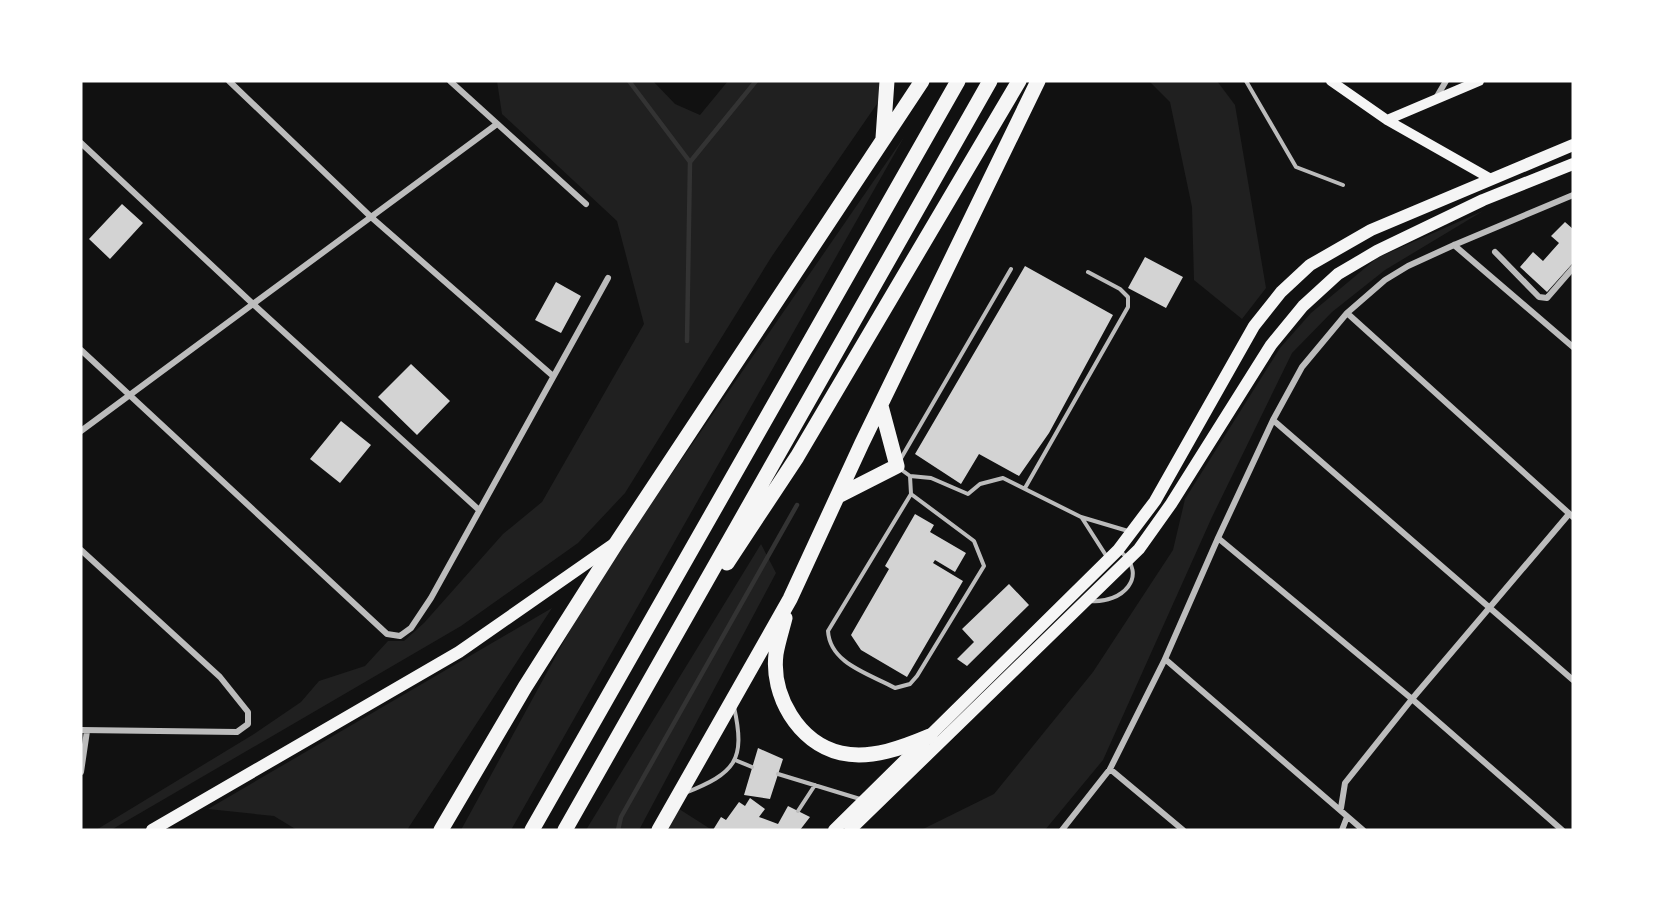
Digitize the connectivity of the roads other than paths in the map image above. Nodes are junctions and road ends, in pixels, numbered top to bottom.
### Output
1 (230, 81) edge
2 (450, 81) edge
3 (887, 81) edge
4 (922, 81) edge
5 (958, 81) edge
6 (990, 81) edge
7 (1019, 81) edge
8 (1038, 81) edge
9 (1246, 81) edge
10 (1331, 81) edge
11 (1446, 81) edge
12 (1479, 81) edge
13 (1436, 98) junction
14 (1388, 120) junction
15 (497, 124) junction
16 (81, 142) edge
17 (883, 142) junction
18 (1573, 145) edge
19 (1573, 164) edge
20 (1573, 169) edge
21 (1558, 171) junction
22 (1491, 180) junction
23 (1343, 185) dead end
24 (1573, 195) edge
25 (586, 204) dead end
26 (371, 217) junction
27 (1454, 245) junction
28 (1496, 252) dead end
29 (1573, 268) edge
30 (1011, 269) dead end
31 (1088, 272) dead end
32 (608, 278) dead end
33 (253, 304) junction
34 (1347, 313) junction
35 (1573, 347) edge
36 (81, 350) edge
37 (553, 376) junction
38 (130, 396) junction
39 (881, 406) junction
40 (1273, 420) junction
41 (81, 431) edge
42 (897, 466) junction
43 (910, 476) junction
44 (1025, 488) junction
45 (911, 494) junction
46 (837, 496) junction
47 (479, 510) junction
48 (1571, 516) edge
49 (1081, 517) junction
50 (1131, 532) junction
51 (1218, 538) junction
52 (617, 542) junction
53 (81, 550) edge
54 (1118, 550) junction
55 (1129, 558) junction
56 (1109, 559) junction
57 (790, 599) junction
58 (1086, 600) junction
59 (1489, 610) junction
60 (1165, 659) junction
61 (1573, 680) edge
62 (648, 684) junction
63 (1412, 699) junction
64 (732, 702) junction
65 (84, 730) edge
66 (930, 736) junction
67 (735, 760) junction
68 (752, 767) dead end
69 (1110, 768) junction
70 (81, 772) edge
71 (778, 774) dead end
72 (815, 786) junction
73 (679, 795) junction
74 (864, 800) junction
75 (1341, 808) junction
76 (798, 810) dead end
77 (1347, 817) junction
78 (152, 830) edge
79 (441, 830) edge
80 (532, 830) edge
81 (565, 830) edge
82 (659, 830) edge
83 (834, 830) edge
84 (850, 830) edge
85 (1062, 830) edge
86 (1183, 830) edge
87 (1342, 830) edge
88 (1363, 830) edge
89 (1562, 830) edge

1 - 26 street
2 - 15 street
3 - 17 highway
4 - 17 highway
5 - 80 highway
6 - 62 highway
7 - 62 highway
8 - 39 highway
9 - 23 lane
10 - 14 main road
11 - 13 street
12 - 13 main road
13 - 14 main road
14 - 22 main road
15 - 25 street
15 - 26 street
16 - 33 street
17 - 52 highway
18 - 22 main road
19 - 21 main road
20 - 21 main road
21 - 55 main road
22 - 50 main road
24 - 27 street
26 - 33 street
26 - 37 street
27 - 34 street
27 - 35 street
28 - 29 street
30 - 42 lane
31 - 44 lane
32 - 37 street
33 - 38 street
33 - 47 street
34 - 40 street
34 - 48 street
36 - 38 street
37 - 47 street
38 - 41 street
38 - 47 street
39 - 42 highway
39 - 46 highway
40 - 51 street
40 - 59 street
42 - 43 lane
42 - 46 highway
43 - 44 lane
43 - 45 lane
44 - 49 lane
45 - 45 lane
46 - 57 highway
48 - 59 street
49 - 50 lane
49 - 56 lane
50 - 54 main road
51 - 60 street
51 - 63 street
52 - 78 main road
52 - 79 highway
53 - 65 street
54 - 55 lane
54 - 56 main road
55 - 58 main road
55 - 58 lane
56 - 66 main road
57 - 64 highway
57 - 66 highway
58 - 84 main road
59 - 61 street
59 - 63 street
60 - 69 street
60 - 75 street
62 - 81 highway
63 - 75 street
63 - 89 street
64 - 67 lane
64 - 73 highway
65 - 70 street
66 - 74 main road
67 - 68 lane
67 - 73 lane
69 - 85 street
69 - 86 street
71 - 72 lane
72 - 74 lane
72 - 76 lane
73 - 82 highway
74 - 83 main road
75 - 77 street
77 - 87 street
77 - 88 street

